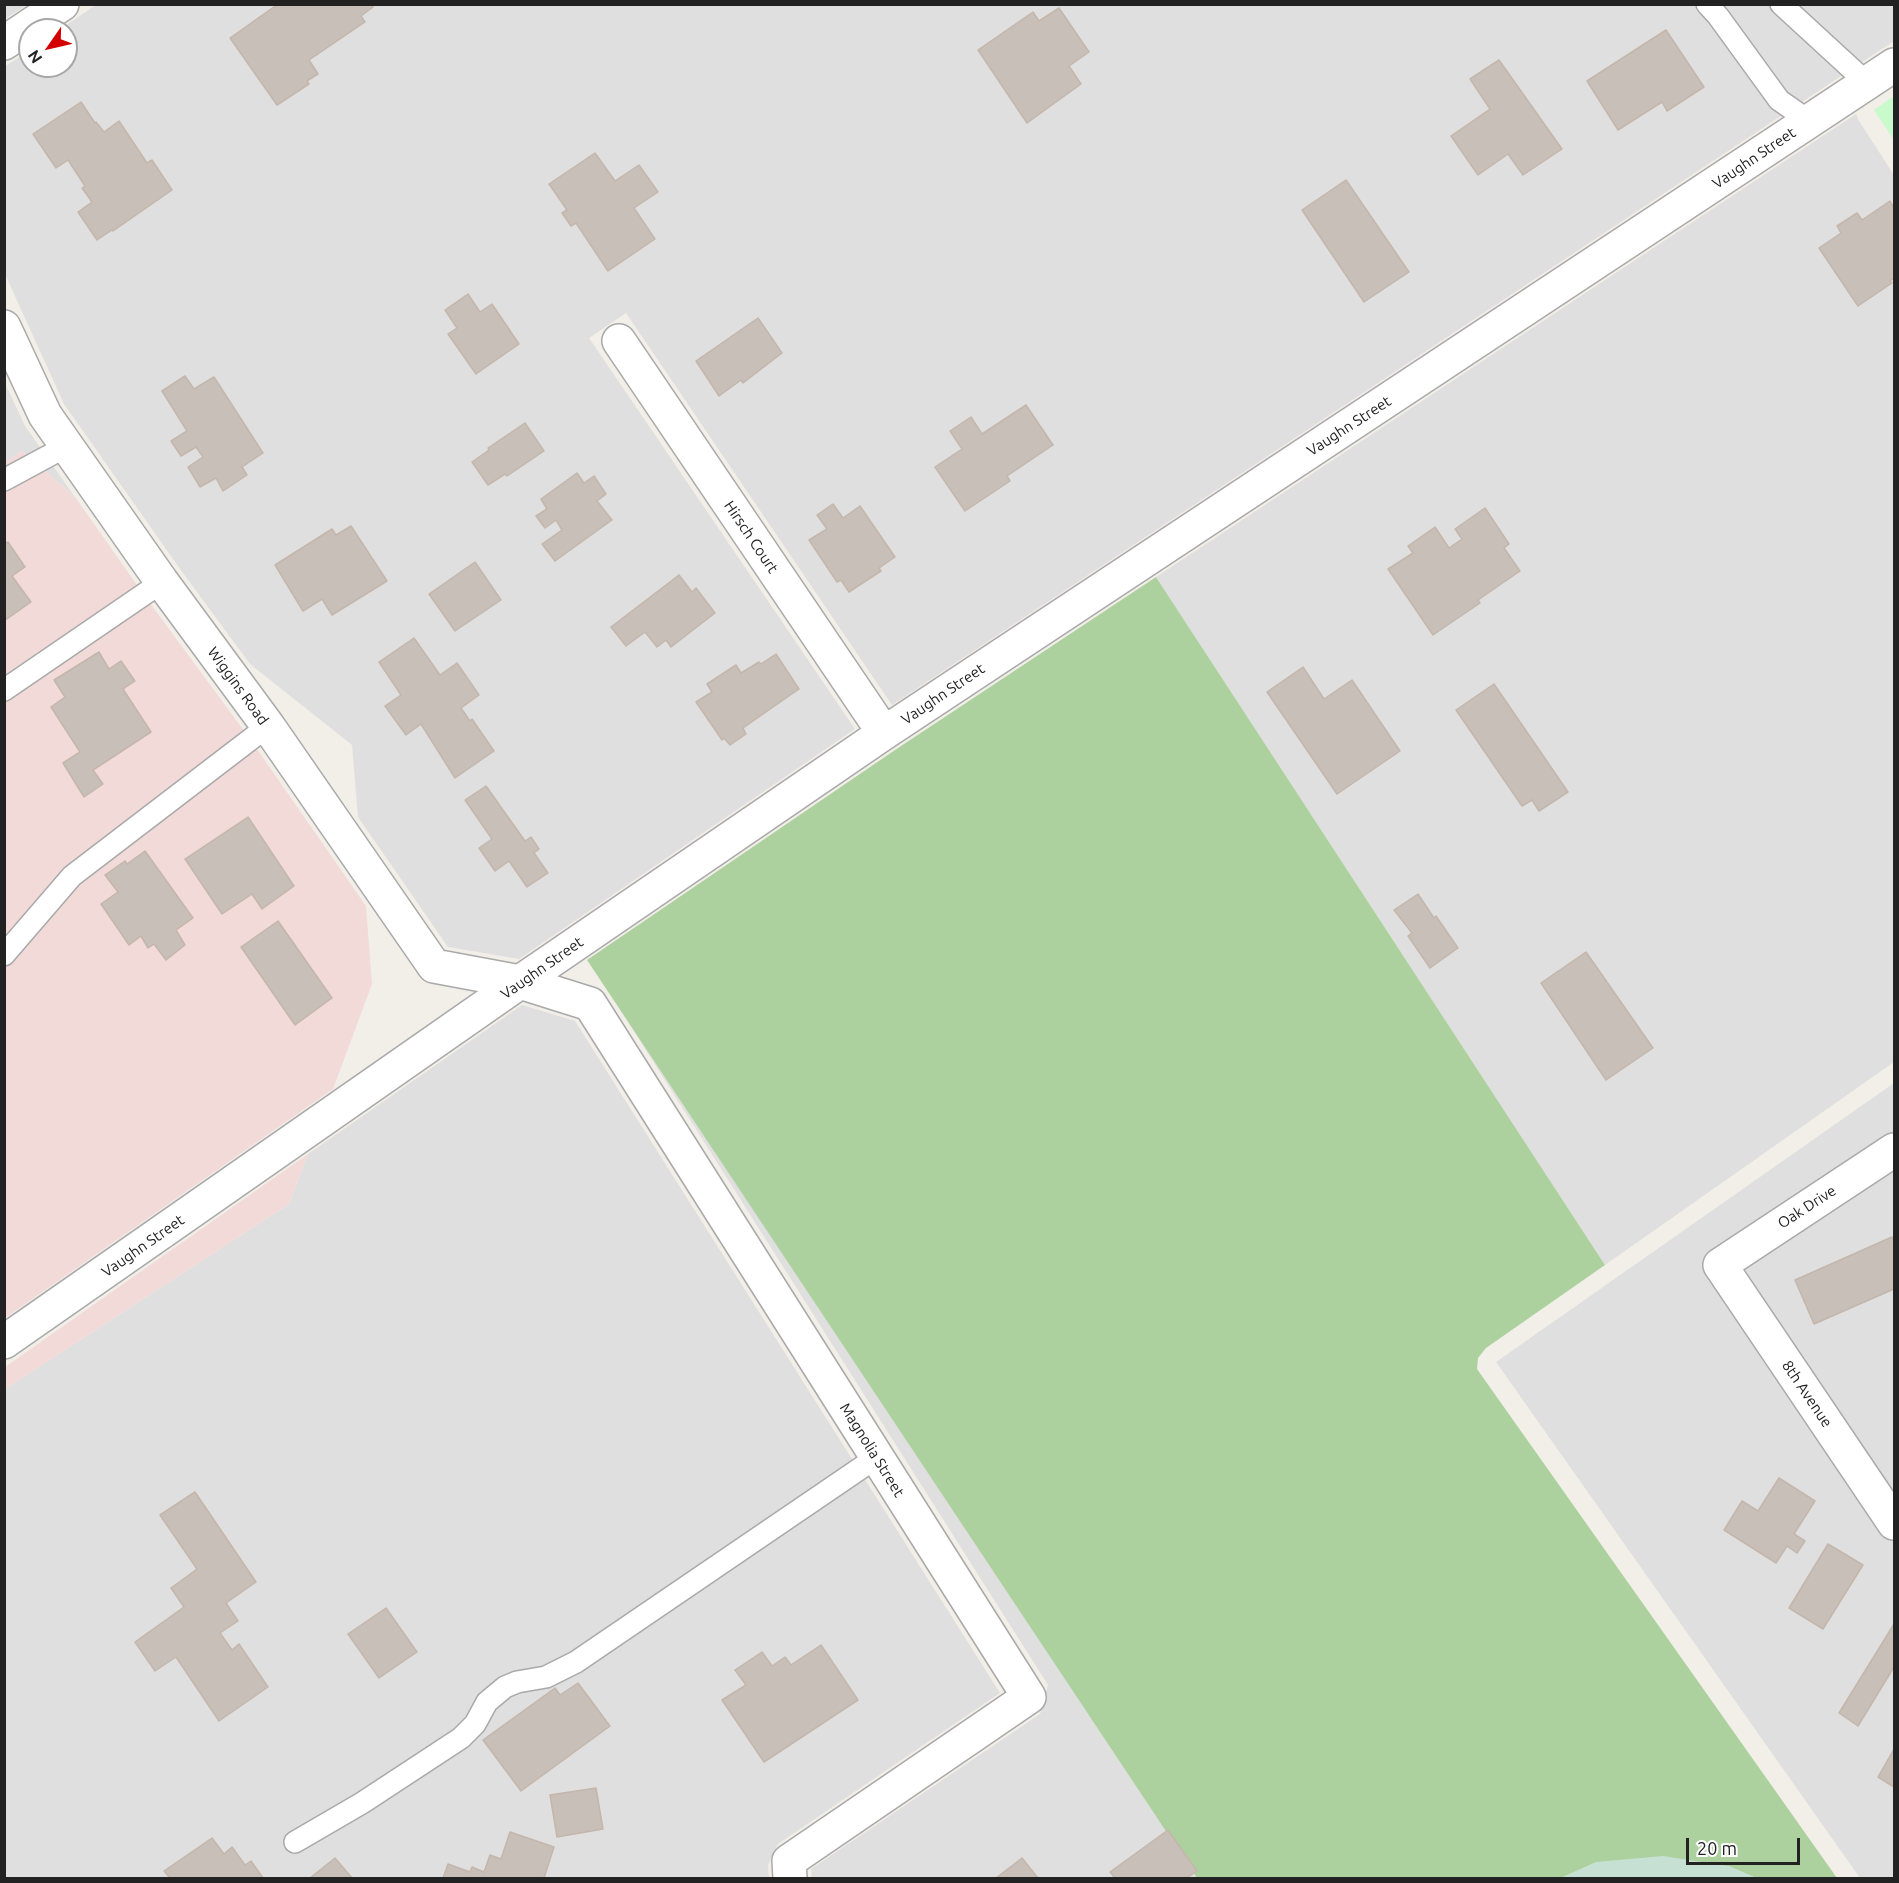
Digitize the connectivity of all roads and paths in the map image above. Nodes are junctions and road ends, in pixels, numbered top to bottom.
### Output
1 (62, 4) edge
2 (1707, 4) edge
3 (1781, 4) edge
4 (4, 43) edge
5 (1894, 65) edge
6 (1867, 82) junction
7 (1809, 122) junction
8 (4, 327) edge
9 (619, 341) dead end
10 (66, 446) junction
11 (4, 480) edge
12 (162, 582) junction
13 (4, 690) edge
14 (268, 726) junction
15 (884, 733) junction
16 (4, 955) edge
17 (520, 982) junction
18 (1894, 1150) edge
19 (1720, 1265) joint
20 (4, 1342) edge
21 (877, 1457) junction
22 (1894, 1523) edge
23 (295, 1842) dead end
24 (790, 1878) edge

1 - 4 street
2 - 7 lane
3 - 6 lane
5 - 6 street, Vaughn Street
6 - 7 street, Vaughn Street
7 - 15 street, Vaughn Street
8 - 10 street, Wiggins Road
9 - 15 street, Hirsch Court
10 - 11 lane
10 - 12 street, Wiggins Road
12 - 13 lane
12 - 14 street, Wiggins Road
14 - 16 lane
14 - 17 street, Wiggins Road
15 - 17 street, Vaughn Street
17 - 20 street, Vaughn Street
17 - 21 street, Magnolia Street
18 - 19 street, Oak Drive
19 - 22 street, 8th Avenue
21 - 23 lane
21 - 24 street, Magnolia Street

